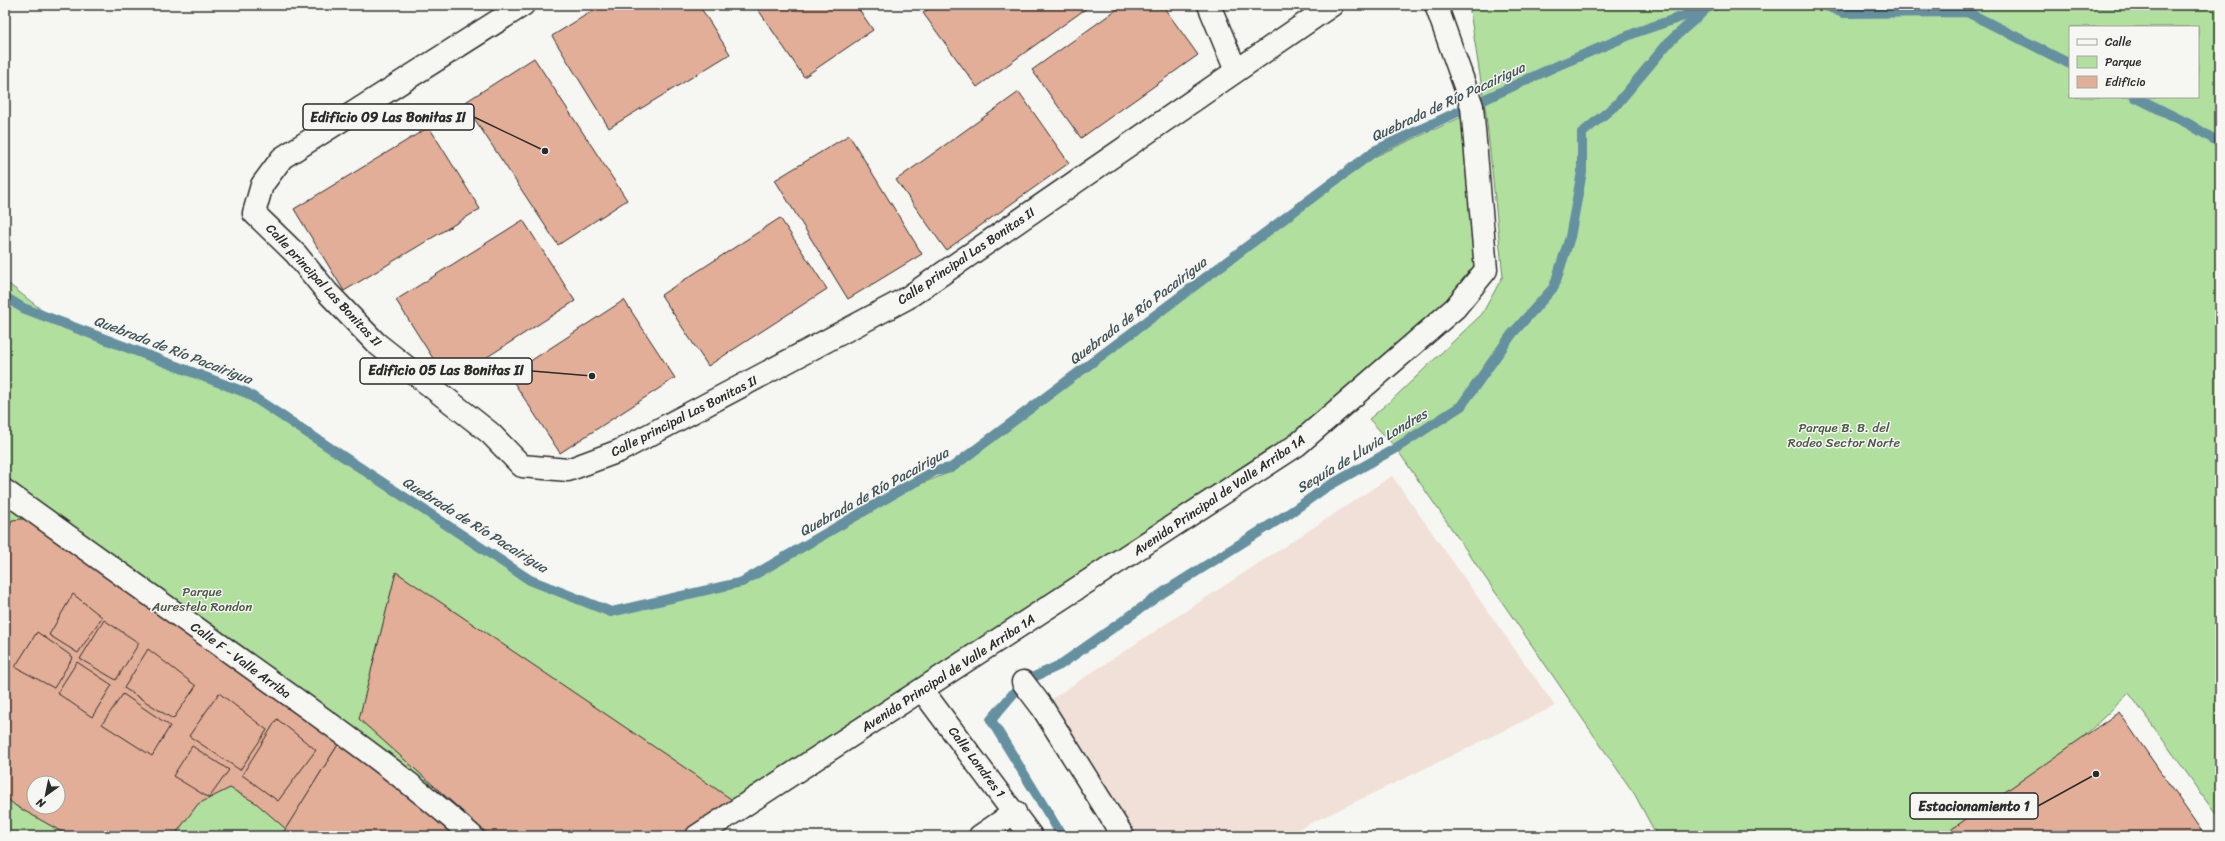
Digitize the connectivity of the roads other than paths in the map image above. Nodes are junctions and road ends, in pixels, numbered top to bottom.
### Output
1 (523, 5) edge
2 (1209, 5) edge
3 (1332, 5) edge
4 (1436, 5) edge
5 (1236, 71) junction
6 (5, 492) edge
7 (1023, 682) dead end
8 (922, 690) junction
9 (1015, 812) junction
10 (472, 836) edge
11 (697, 836) edge
12 (980, 836) edge
13 (1031, 836) edge
14 (1123, 836) edge

1 - 5 street, Calle principal Las Bonitas II
2 - 5 street
3 - 5 street, Calle principal Las Bonitas II
4 - 8 street, Avenida Principal de Valle Arriba 1A
6 - 10 street, Calle F - Valle Arriba
7 - 14 street
8 - 9 street, Calle Londres 1
8 - 11 street, Avenida Principal de Valle Arriba 1A
9 - 12 street
9 - 13 street, Calle Londres 1

